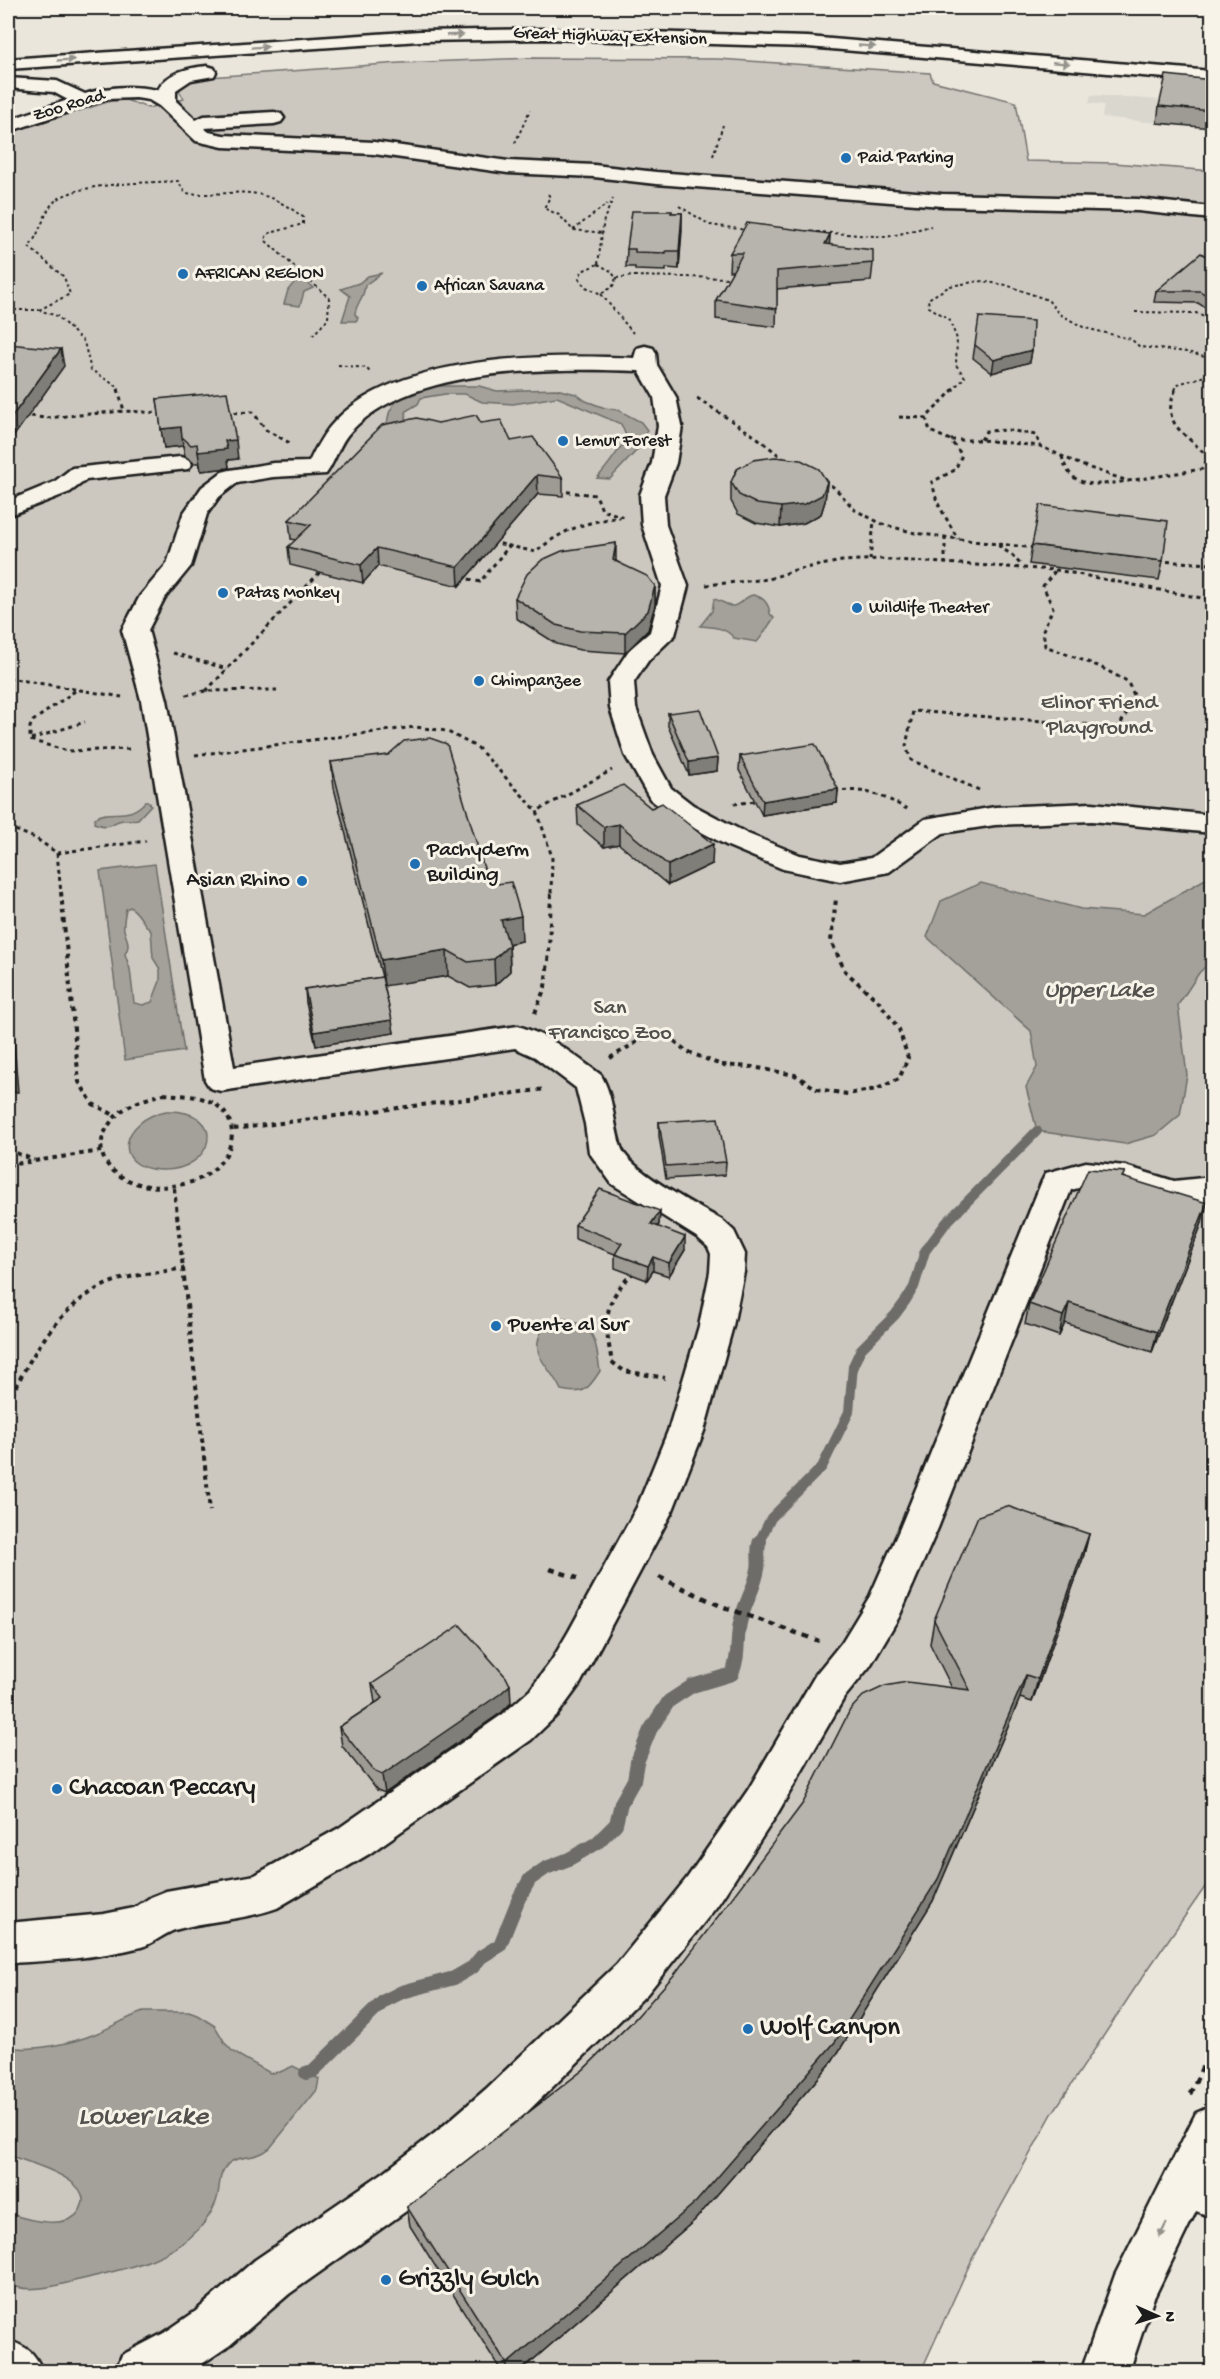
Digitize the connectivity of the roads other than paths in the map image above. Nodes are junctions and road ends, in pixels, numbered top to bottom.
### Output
1 (808, 42) junction
2 (476, 53) dead end
3 (8, 64) edge
4 (230, 70) dead end
5 (207, 72) junction
6 (1212, 77) edge
7 (8, 82) edge
8 (82, 100) junction
9 (166, 102) junction
10 (274, 118) dead end
11 (187, 123) junction
12 (8, 126) edge
13 (1212, 213) edge
14 (180, 464) edge
15 (8, 509) edge
16 (1212, 824) edge
17 (1212, 1189) edge
18 (8, 1942) edge
19 (1212, 2129) edge
20 (1201, 2186) edge
21 (8, 2364) edge
22 (19, 2372) edge
23 (139, 2372) edge
24 (1105, 2372) edge

1 - 2 street
3 -> 1 street, Great Highway Extension
1 -> 6 street, Great Highway Extension
4 - 5 street
5 - 7 street
5 - 9 street
7 - 8 street
8 - 9 street, Zoo Road
8 - 12 street, Zoo Road
9 - 11 street, Zoo Road
10 - 11 street
11 - 13 street, Zoo Road
14 - 15 street
16 - 18 street
17 - 23 street
19 - 20 street
20 -> 24 street
21 - 22 street

